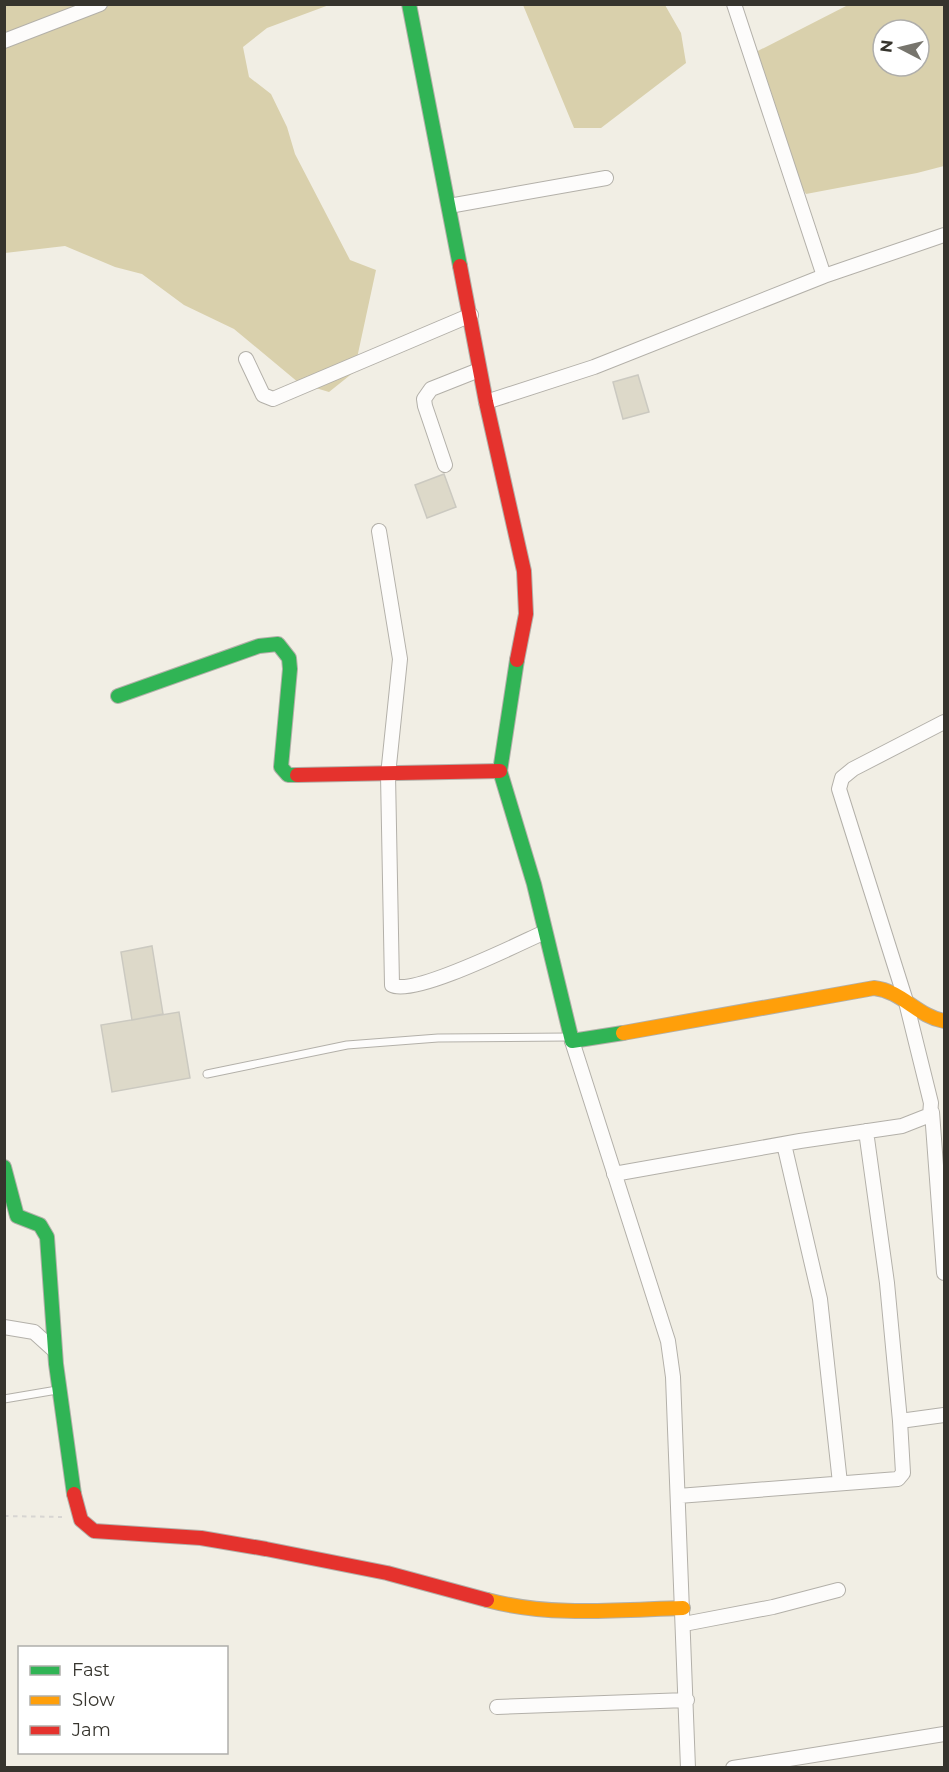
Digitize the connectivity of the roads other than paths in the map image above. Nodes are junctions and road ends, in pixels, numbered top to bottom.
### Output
1 (100, 4) edge
2 (410, 4) edge
3 (734, 4) edge
4 (4, 41) edge
5 (606, 178) dead end
6 (448, 206) junction
7 (945, 235) edge
8 (824, 276) junction
9 (471, 315) junction
10 (246, 359) dead end
11 (479, 370) junction
12 (486, 402) junction
13 (445, 465) dead end
14 (379, 531) dead end
15 (118, 696) dead end
16 (945, 722) edge
17 (500, 771) junction
18 (388, 775) junction
19 (545, 932) junction
20 (905, 998) junction
21 (945, 1021) edge
22 (571, 1039) junction
23 (207, 1074) dead end
24 (932, 1112) junction
25 (866, 1131) junction
26 (784, 1144) junction
27 (4, 1167) edge
28 (614, 1174) junction
29 (945, 1274) edge
30 (4, 1327) edge
31 (55, 1351) junction
32 (59, 1390) junction
33 (4, 1399) edge
34 (945, 1415) edge
35 (900, 1421) junction
36 (840, 1483) junction
37 (678, 1497) junction
38 (838, 1590) dead end
39 (683, 1608) junction
40 (684, 1624) junction
41 (687, 1700) junction
42 (497, 1707) dead end
43 (945, 1734) edge
44 (688, 1767) edge
45 (733, 1767) edge

1 - 4 street
2 - 6 street
3 - 8 street
5 - 6 street
6 - 9 street
7 - 8 street
8 - 12 street
9 - 10 street
9 - 11 street
11 - 12 street
11 - 13 street
12 - 17 street
14 - 18 street
15 - 18 street
16 - 20 street
17 - 18 street
17 - 19 street
18 - 19 street
19 - 22 street
20 - 21 street
20 - 22 street
20 - 24 street
22 - 23 lane
22 - 28 street
24 - 25 street
24 - 29 street
25 - 26 street
25 - 35 street
26 - 28 street
26 - 36 street
27 - 31 street
28 - 37 street
30 - 31 street
31 - 32 street
32 - 33 lane
32 - 39 street
34 - 35 street
35 - 36 street
36 - 37 street
37 - 39 street
38 - 40 street
39 - 40 street
40 - 41 street
41 - 42 street
41 - 44 street
43 - 45 street

